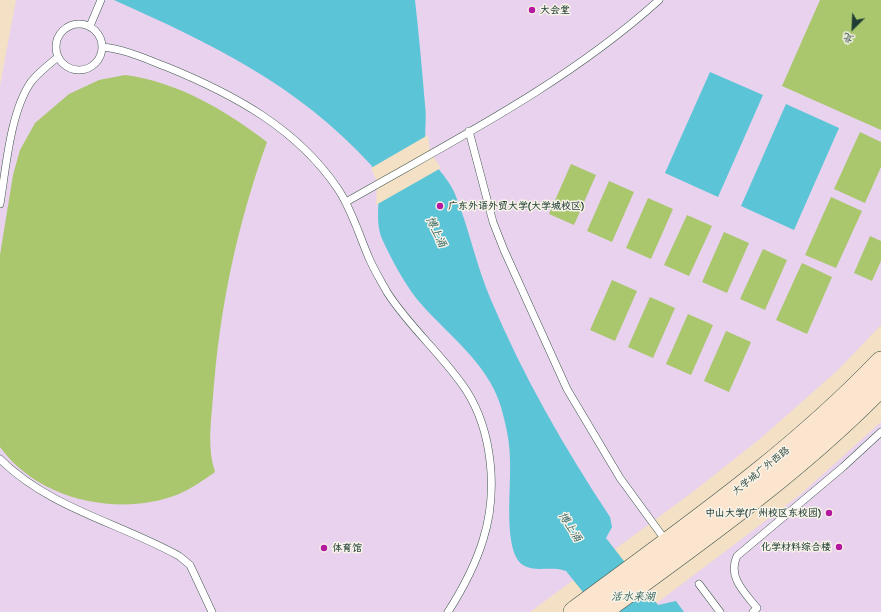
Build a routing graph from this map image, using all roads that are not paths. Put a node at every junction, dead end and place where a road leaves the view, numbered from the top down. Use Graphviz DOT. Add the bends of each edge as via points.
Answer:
graph roads {
  1 [pos="659,0"];
  2 [pos="101,1"];
  3 [pos="90,26"];
  4 [pos="102,47"];
  5 [pos="58,57"];
  6 [pos="469,132"];
  7 [pos="346,202"];
  8 [pos="0,204"];
  9 [pos="881,362"];
  10 [pos="881,386"];
  11 [pos="881,432"];
  12 [pos="0,459"];
  13 [pos="672,550"];
  14 [pos="698,584"];
  15 [pos="212,612"];
  16 [pos="448,612"];
  17 [pos="574,612"];
  18 [pos="602,612"];
  19 [pos="720,612"];
  20 [pos="753,612"];
  1 -- 6 [label="lane" via="576,66"];
  2 -- 3 [label="lane"];
  3 -- 4 [label="lane" via="98,33"];
  3 -- 5 [label="lane" via="74,24 64,28 56,41"];
  4 -- 5 [label="lane" via="99,58 87,69 70,68"];
  4 -- 7 [label="lane" via="127,52 190,76 255,110 280,128 312,157"];
  5 -- 8 [label="lane" via="31,82 21,101 14,124"];
  6 -- 7 [label="lane"];
  6 -- 13 [label="lane" via="504,250 567,389 620,478"];
  7 -- 16 [label="lane" via="382,284 466,390 484,427 490,481 487,523 478,555"];
  9 -- 13 [label="main road, 大学城广外西路" via="820,422"];
  10 -- 13 [label="main road, 大学城广外西路" via="784,474"];
  11 -- 20 [label="lane" via="737,556 734,574 757,608"];
  12 -- 15 [label="lane" via="35,488 182,558 192,569"];
  13 -- 17 [label="main road, 大学城广外西路"];
  13 -- 18 [label="main road, 大学城广外西路"];
  14 -- 19 [label="lane"];
}
